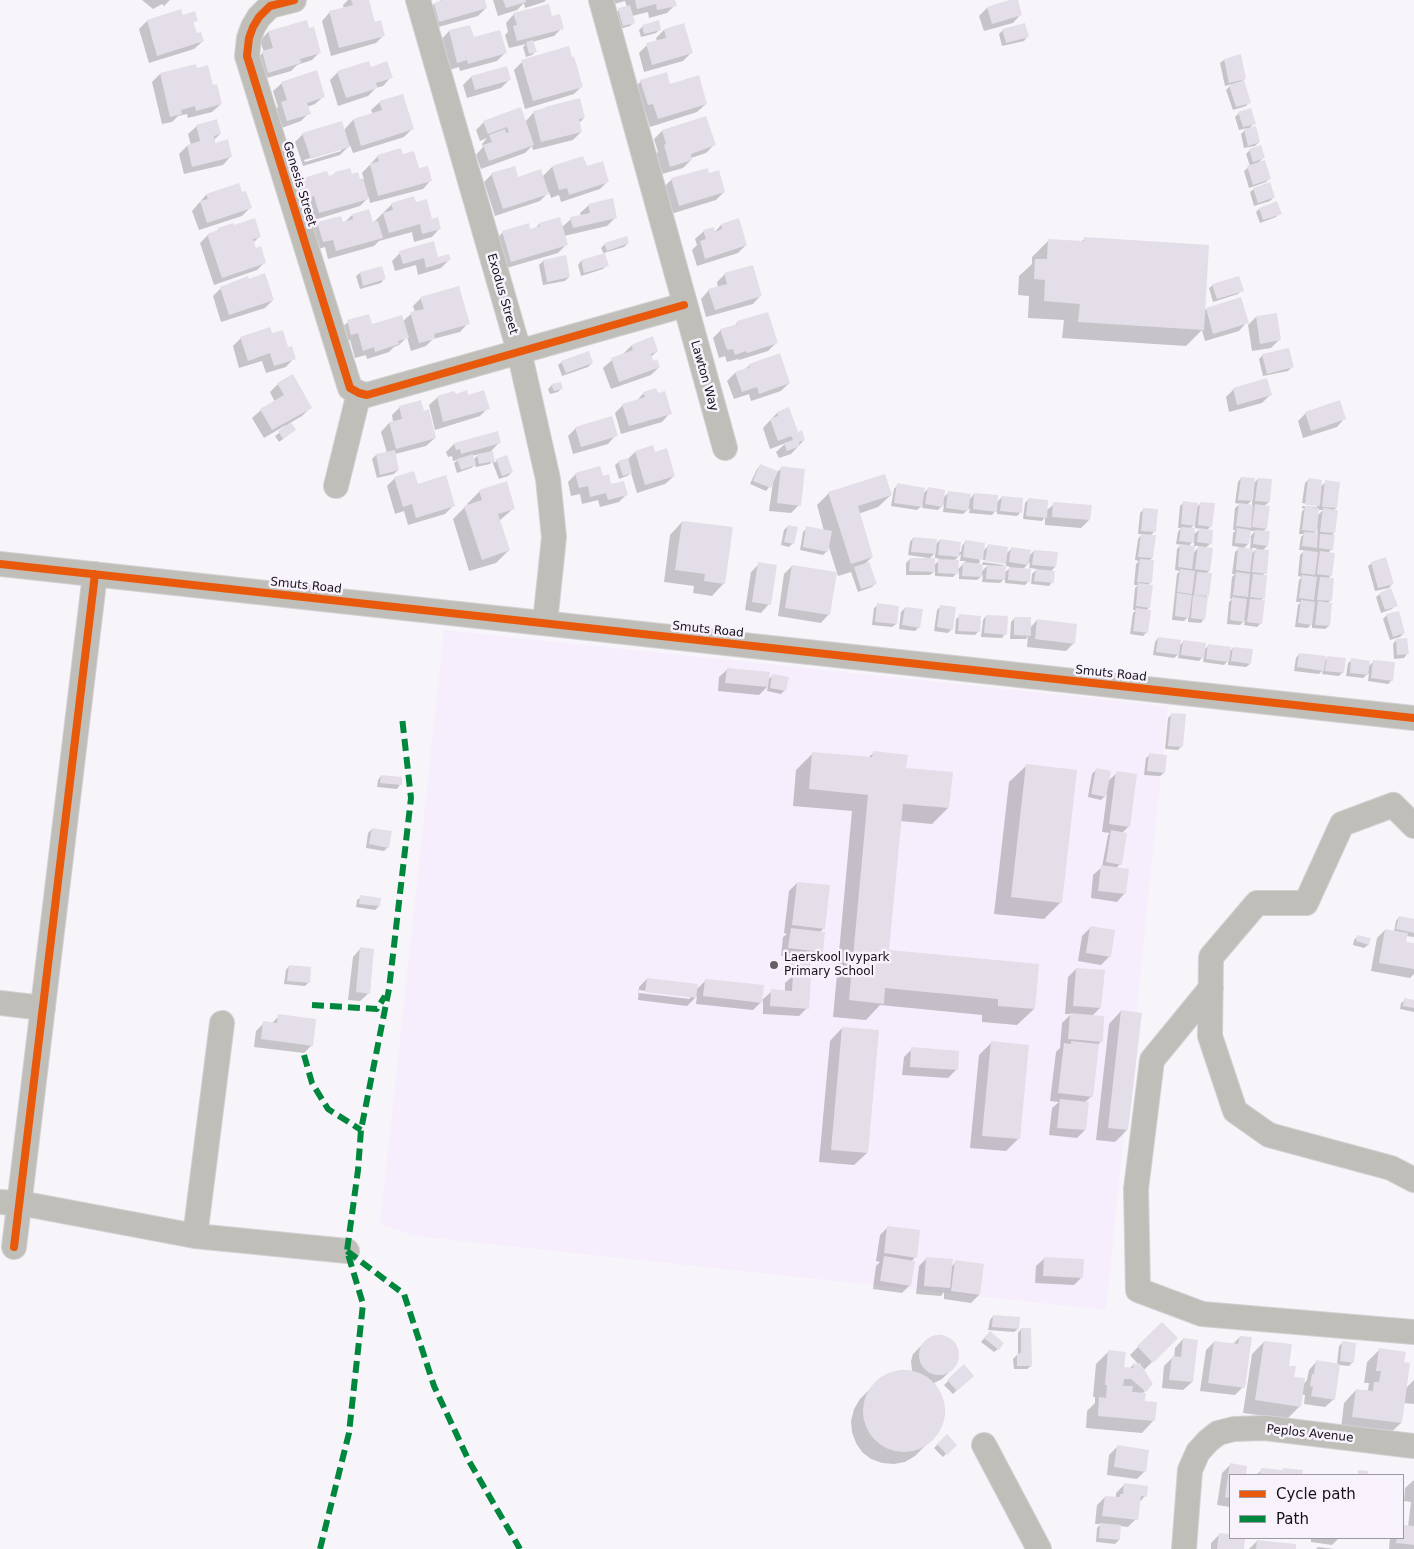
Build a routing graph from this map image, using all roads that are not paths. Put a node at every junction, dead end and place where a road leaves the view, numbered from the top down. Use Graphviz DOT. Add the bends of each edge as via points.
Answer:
graph roads {
  1 [pos="294,0"];
  2 [pos="418,0"];
  3 [pos="601,0"];
  4 [pos="684,305"];
  5 [pos="519,351"];
  6 [pos="359,393"];
  7 [pos="724,448"];
  8 [pos="336,486"];
  9 [pos="0,564"];
  10 [pos="95,574"];
  11 [pos="545,623"];
  12 [pos="1414,718"];
  13 [pos="1414,826"];
  14 [pos="1211,988"];
  15 [pos="0,1004"];
  16 [pos="43,1008"];
  17 [pos="222,1023"];
  18 [pos="1414,1180"];
  19 [pos="10,1203"];
  20 [pos="195,1236"];
  21 [pos="14,1247"];
  22 [pos="347,1251"];
  23 [pos="1414,1332"];
  24 [pos="984,1445"];
  25 [pos="1414,1446"];
  26 [pos="1039,1549"];
  27 [pos="1184,1549"];
  1 -- 6 [label="street, Genesis Street" via="270,6 259,17 249,38 247,56 350,388"];
  2 -- 5 [label="street, Exodus Street"];
  3 -- 4 [label="street"];
  4 -- 5 [label="street"];
  4 -- 7 [label="street, Lawton Way"];
  5 -- 6 [label="street" via="366,395"];
  5 -- 11 [label="street, Exodus Street" via="548,479 554,537"];
  6 -- 8 [label="street"];
  9 -- 10 [label="street, Smuts Road"];
  10 -- 11 [label="street, Smuts Road"];
  10 -- 16 [label="street"];
  11 -- 12 [label="street, Smuts Road"];
  13 -- 14 [label="street" via="1393,805 1342,824 1306,903 1257,903 1211,957"];
  14 -- 18 [label="street" via="1210,1036 1235,1111 1269,1134 1391,1168"];
  14 -- 23 [label="street" via="1152,1060 1136,1189 1138,1290 1202,1314"];
  15 -- 16 [label="street"];
  16 -- 19 [label="street"];
  17 -- 20 [label="street"];
  19 -- 20 [label="street"];
  19 -- 21 [label="street"];
  20 -- 22 [label="street"];
  24 -- 26 [label="street"];
  25 -- 27 [label="street, Peplos Avenue" via="1266,1428 1218,1433 1198,1452 1190,1470"];
}
